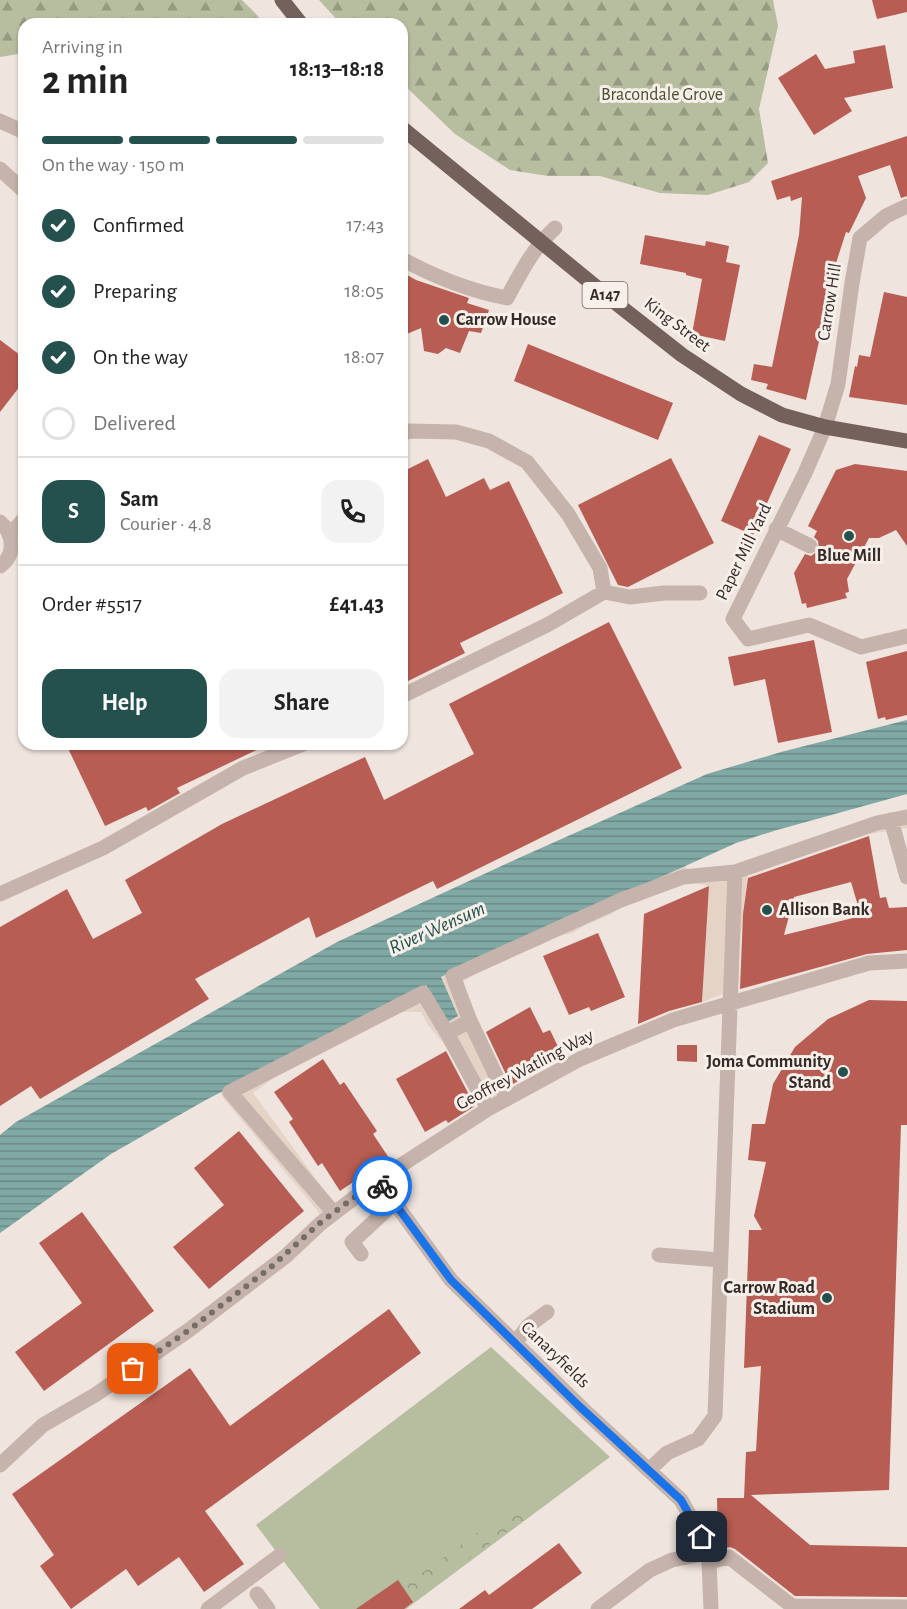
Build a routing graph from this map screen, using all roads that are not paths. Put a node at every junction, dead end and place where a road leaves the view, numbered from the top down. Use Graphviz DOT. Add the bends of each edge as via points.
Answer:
graph roads {
  1 [pos="282,0"];
  2 [pos="296,18"];
  3 [pos="0,121"];
  4 [pos="18,129"];
  5 [pos="408,133"];
  6 [pos="0,169"];
  7 [pos="18,186"];
  8 [pos="907,206"];
  9 [pos="555,228"];
  10 [pos="540,241"];
  11 [pos="408,262"];
  12 [pos="825,427"];
  13 [pos="408,431"];
  14 [pos="907,441"];
  15 [pos="5,528"];
  16 [pos="776,529"];
  17 [pos="810,546"];
  18 [pos="0,566"];
  19 [pos="604,592"];
  20 [pos="700,593"];
  21 [pos="907,636"];
  22 [pos="408,693"];
  23 [pos="288,750"];
  24 [pos="907,817"];
  25 [pos="891,820"];
  26 [pos="735,872"];
  27 [pos="907,877"];
  28 [pos="0,894"];
  29 [pos="907,961"];
  30 [pos="729,1005"];
  31 [pos="470,1021"];
  32 [pos="447,1033"];
  33 [pos="507,1099"];
  34 [pos="489,1109"];
  35 [pos="378,1180"];
  36 [pos="394,1203"];
  37 [pos="334,1213"];
  38 [pos="361,1254"];
  39 [pos="659,1256"];
  40 [pos="720,1260"];
  41 [pos="547,1312"];
  42 [pos="515,1342"];
  43 [pos="0,1465"];
  44 [pos="649,1470"];
  45 [pos="279,1556"];
  46 [pos="708,1558"];
  47 [pos="257,1594"];
  48 [pos="907,1607"];
  49 [pos="208,1609"];
  50 [pos="268,1609"];
  51 [pos="598,1609"];
  52 [pos="711,1609"];
  1 -- 2 [label="main road"];
  3 -- 4 [label="street"];
  5 -- 10 [label="main road, King Street / A147"];
  6 -- 7 [label="street"];
  8 -- 12 [label="street, Carrow Hill" via="886,216 860,238 838,384"];
  9 -- 10 [label="street"];
  10 -- 11 [label="street" via="507,298 480,293"];
  10 -- 12 [label="main road, King Street / A147" via="682,355 741,394 782,415"];
  12 -- 14 [label="main road, King Street / A147"];
  12 -- 16 [label="street, Paper Mill Yard"];
  13 -- 19 [label="street" via="456,432 489,441 528,462 600,568"];
  15 -- 18 [label="street" via="12,547"];
  16 -- 17 [label="street"];
  16 -- 21 [label="street, Paper Mill Yard" via="733,619 748,639 809,625 861,646"];
  19 -- 20 [label="street" via="630,597"];
  19 -- 22 [label="street" via="547,625"];
  23 -- 28 [label="street" via="243,768 103,848"];
  24 -- 25 [label="street"];
  25 -- 26 [label="street"];
  25 -- 27 [label="street"];
  26 -- 30 [label="street"];
  26 -- 31 [label="street" via="683,877 621,900 453,976"];
  29 -- 30 [label="street, Geoffrey Watling Way" via="869,963"];
  30 -- 33 [label="street, Geoffrey Watling Way" via="673,1020 580,1059"];
  30 -- 40 [label="street"];
  31 -- 32 [label="street"];
  31 -- 33 [label="street"];
  32 -- 34 [label="street"];
  32 -- 37 [label="street" via="423,993 230,1092"];
  33 -- 34 [label="street, Geoffrey Watling Way"];
  34 -- 35 [label="street, Geoffrey Watling Way"];
  35 -- 36 [label="street, Canaryfields"];
  35 -- 37 [label="street, Geoffrey Watling Way"];
  36 -- 38 [label="street" via="352,1242"];
  36 -- 42 [label="street, Canaryfields" via="451,1280"];
  37 -- 43 [label="street, Geoffrey Watling Way" via="286,1256 189,1330 95,1395 43,1425"];
  39 -- 40 [label="street"];
  40 -- 44 [label="street" via="715,1416 698,1439 666,1453"];
  41 -- 42 [label="street"];
  42 -- 44 [label="street, Canaryfields"];
  44 -- 46 [label="street, Canaryfields" via="681,1500 702,1537"];
  45 -- 49 [label="street"];
  46 -- 48 [label="street" via="729,1557 792,1606"];
  46 -- 51 [label="street" via="672,1560 650,1570"];
  46 -- 52 [label="street"];
  47 -- 50 [label="street"];
}
